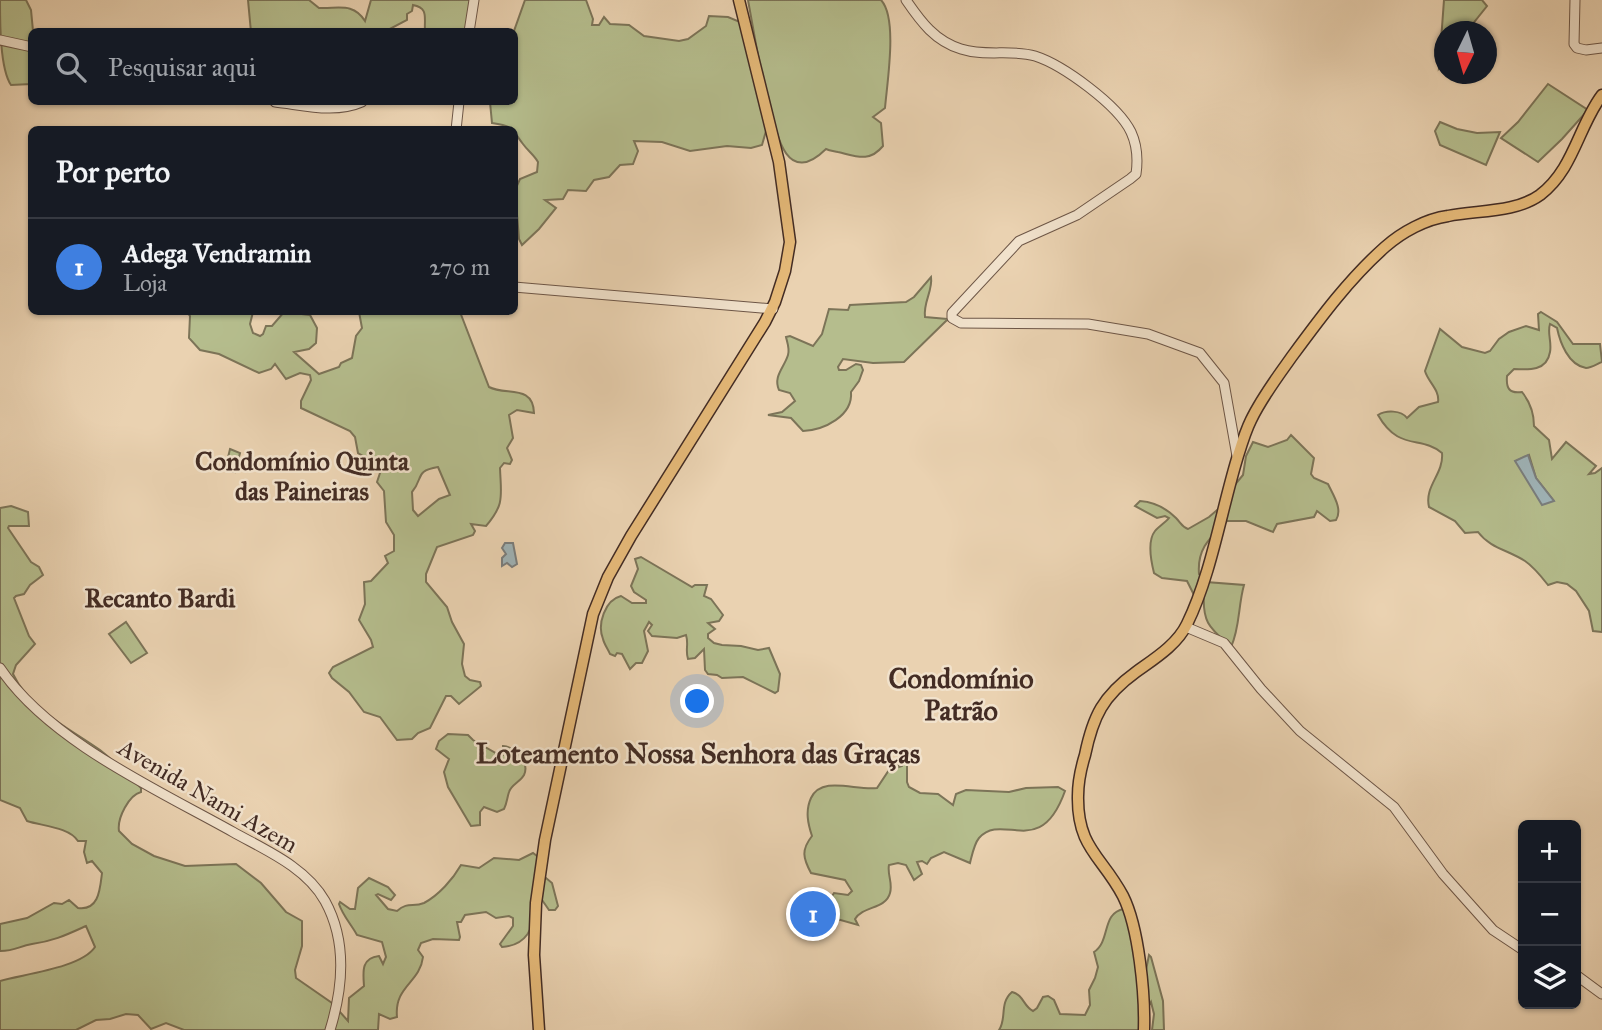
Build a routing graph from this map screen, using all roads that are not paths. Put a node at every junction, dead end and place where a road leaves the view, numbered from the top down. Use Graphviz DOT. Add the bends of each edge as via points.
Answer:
graph roads {
  1 [pos="474,0"];
  2 [pos="739,0"];
  3 [pos="906,0"];
  4 [pos="1575,0"];
  5 [pos="470,28"];
  6 [pos="0,40"];
  7 [pos="28,46"];
  8 [pos="1602,48"];
  9 [pos="1602,95"];
  10 [pos="310,105"];
  11 [pos="354,105"];
  12 [pos="458,105"];
  13 [pos="456,126"];
  14 [pos="518,287"];
  15 [pos="773,309"];
  16 [pos="1238,458"];
  17 [pos="1186,627"];
  18 [pos="0,668"];
  19 [pos="1518,947"];
  20 [pos="1581,979"];
  21 [pos="1602,994"];
  22 [pos="331,1030"];
  23 [pos="539,1030"];
  24 [pos="1144,1030"];
  1 -- 5 [label="street"];
  2 -- 15 [label="main road" via="788,215 790,242"];
  3 -- 16 [label="street" via="928,30 950,45 975,52 1033,55 1077,78 1122,119 1137,152 1136,174 1077,215 1018,241 952,318 961,323 1088,324 1148,334 1200,353 1224,383"];
  4 -- 8 [label="street" via="1574,44 1586,50"];
  6 -- 7 [label="street"];
  9 -- 16 [label="main road" via="1561,173 1538,196 1508,208 1445,216 1416,226 1387,245 1344,288 1271,385 1251,420"];
  10 -- 11 [label="street"];
  12 -- 13 [label="street"];
  14 -- 15 [label="street"];
  15 -- 23 [label="main road" via="631,536 593,614 536,903"];
  16 -- 17 [label="main road"];
  17 -- 19 [label="street" via="1224,643 1300,731 1394,807 1443,874 1493,930"];
  17 -- 24 [label="main road" via="1162,654 1102,704 1091,726 1080,773 1080,827 1087,845 1123,896 1134,930"];
  18 -- 22 [label="street, Avenida Nami Azem" via="12,686 75,741 306,877 324,899 341,946 339,1002"];
  20 -- 21 [label="street"];
}
